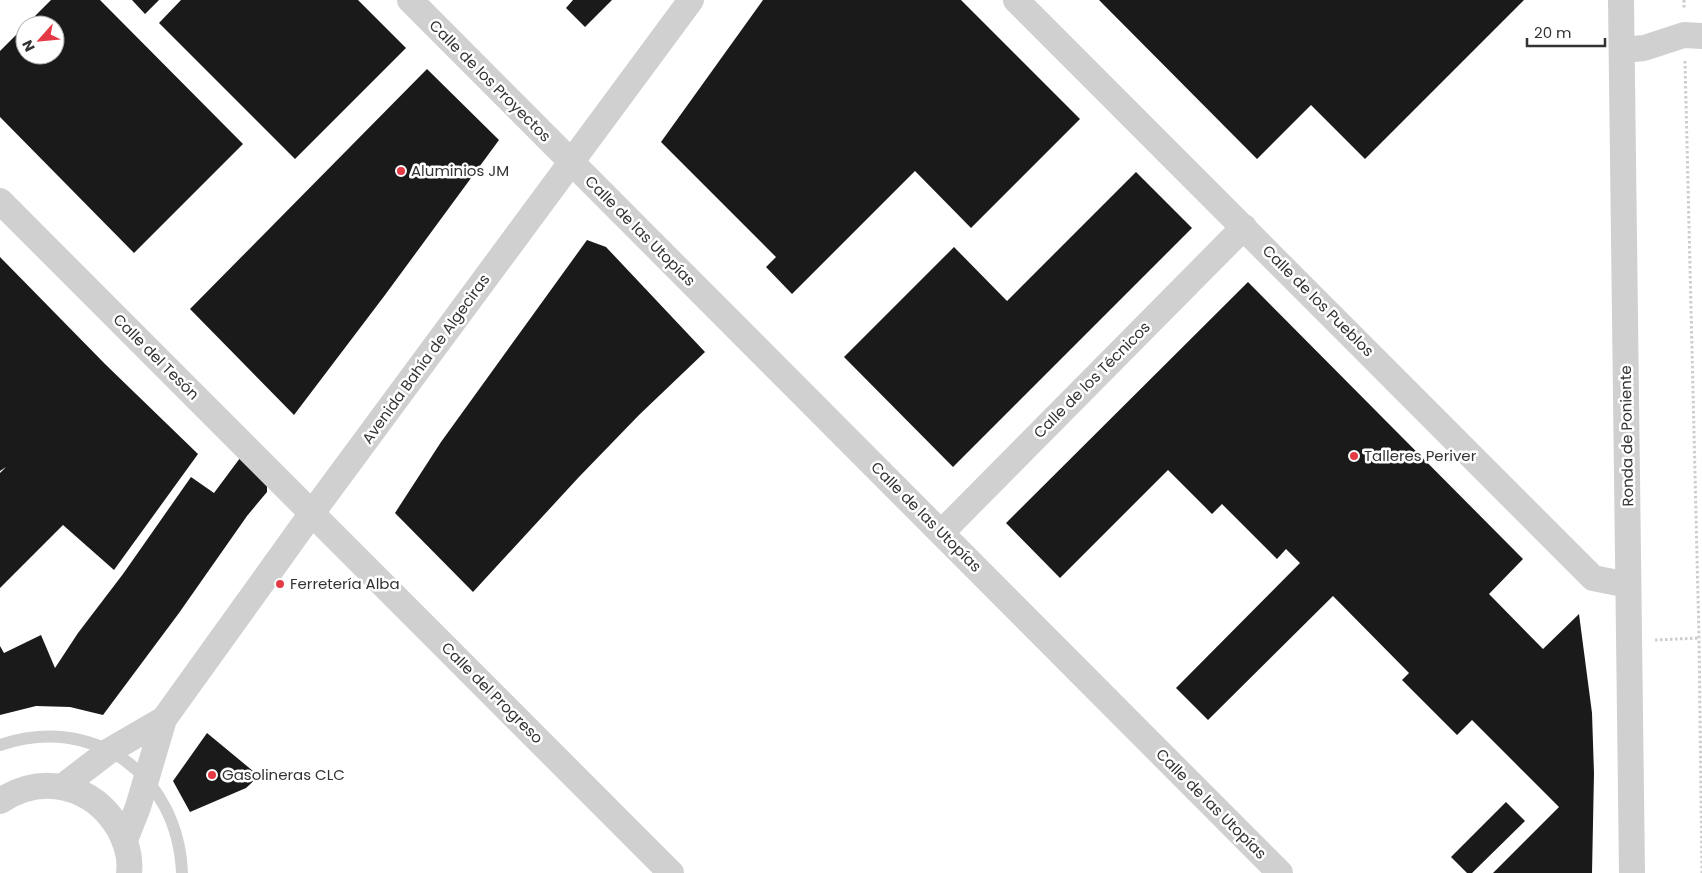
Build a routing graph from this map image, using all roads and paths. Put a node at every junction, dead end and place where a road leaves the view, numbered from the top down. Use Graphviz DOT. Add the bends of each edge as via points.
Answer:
graph roads {
  1 [pos="410,0"];
  2 [pos="690,0"];
  3 [pos="1016,0"];
  4 [pos="1621,0"];
  5 [pos="1693,35"];
  6 [pos="1622,50"];
  7 [pos="571,162"];
  8 [pos="0,202"];
  9 [pos="1244,227"];
  10 [pos="312,513"];
  11 [pos="941,533"];
  12 [pos="1628,585"];
  13 [pos="1699,638"];
  14 [pos="1629,642"];
  15 [pos="164,719"];
  16 [pos="0,745"];
  17 [pos="109,751"];
  18 [pos="146,780"];
  19 [pos="62,787"];
  20 [pos="3,795"];
  21 [pos="125,840"];
  22 [pos="129,873"];
  23 [pos="182,873"];
  24 [pos="671,873"];
  25 [pos="1280,873"];
  26 [pos="1632,873"];
  27 [pos="1702,873"];
  1 -- 7 [label="street, Calle de los Proyectos"];
  2 -- 7 [label="street, Avenida Bahía de Algeciras"];
  3 -- 9 [label="street, Calle de los Pueblos"];
  4 -- 6 [label="street, Ronda de Poniente"];
  5 -- 6 [label="street" via="1644,48"];
  5 -- 13 [label="path"];
  6 -- 12 [label="street, Ronda de Poniente"];
  7 -- 10 [label="street, Avenida Bahía de Algeciras"];
  7 -- 11 [label="street, Calle de las Utopías"];
  8 -- 10 [label="street, Calle del Tesón"];
  9 -- 11 [label="street, Calle de los Técnicos"];
  9 -- 12 [label="street, Calle de los Pueblos" via="1593,578"];
  10 -- 15 [label="street, Avenida Bahía de Algeciras"];
  10 -- 24 [label="street, Calle del Progreso"];
  11 -- 25 [label="street, Calle de las Utopías"];
  12 -- 14 [label="street, Ronda de Poniente"];
  13 -- 14 [label="path"];
  13 -- 27 [label="path"];
  14 -- 26 [label="street, Ronda de Poniente"];
  15 -- 17 [label="street, Avenida Bahía de Algeciras"];
  15 -- 18 [label="street, Avenida Bahía de Algeciras"];
  16 -- 17 [label="lane" via="14,740 53,736 91,743"];
  17 -- 18 [label="lane"];
  17 -- 19 [label="street, Avenida Bahía de Algeciras"];
  18 -- 21 [label="street, Avenida Bahía de Algeciras"];
  18 -- 23 [label="lane" via="159,796 177,834"];
  19 -- 20 [label="street" via="40,786"];
  19 -- 21 [label="street" via="91,798 111,816"];
  21 -- 22 [label="street"];
}
